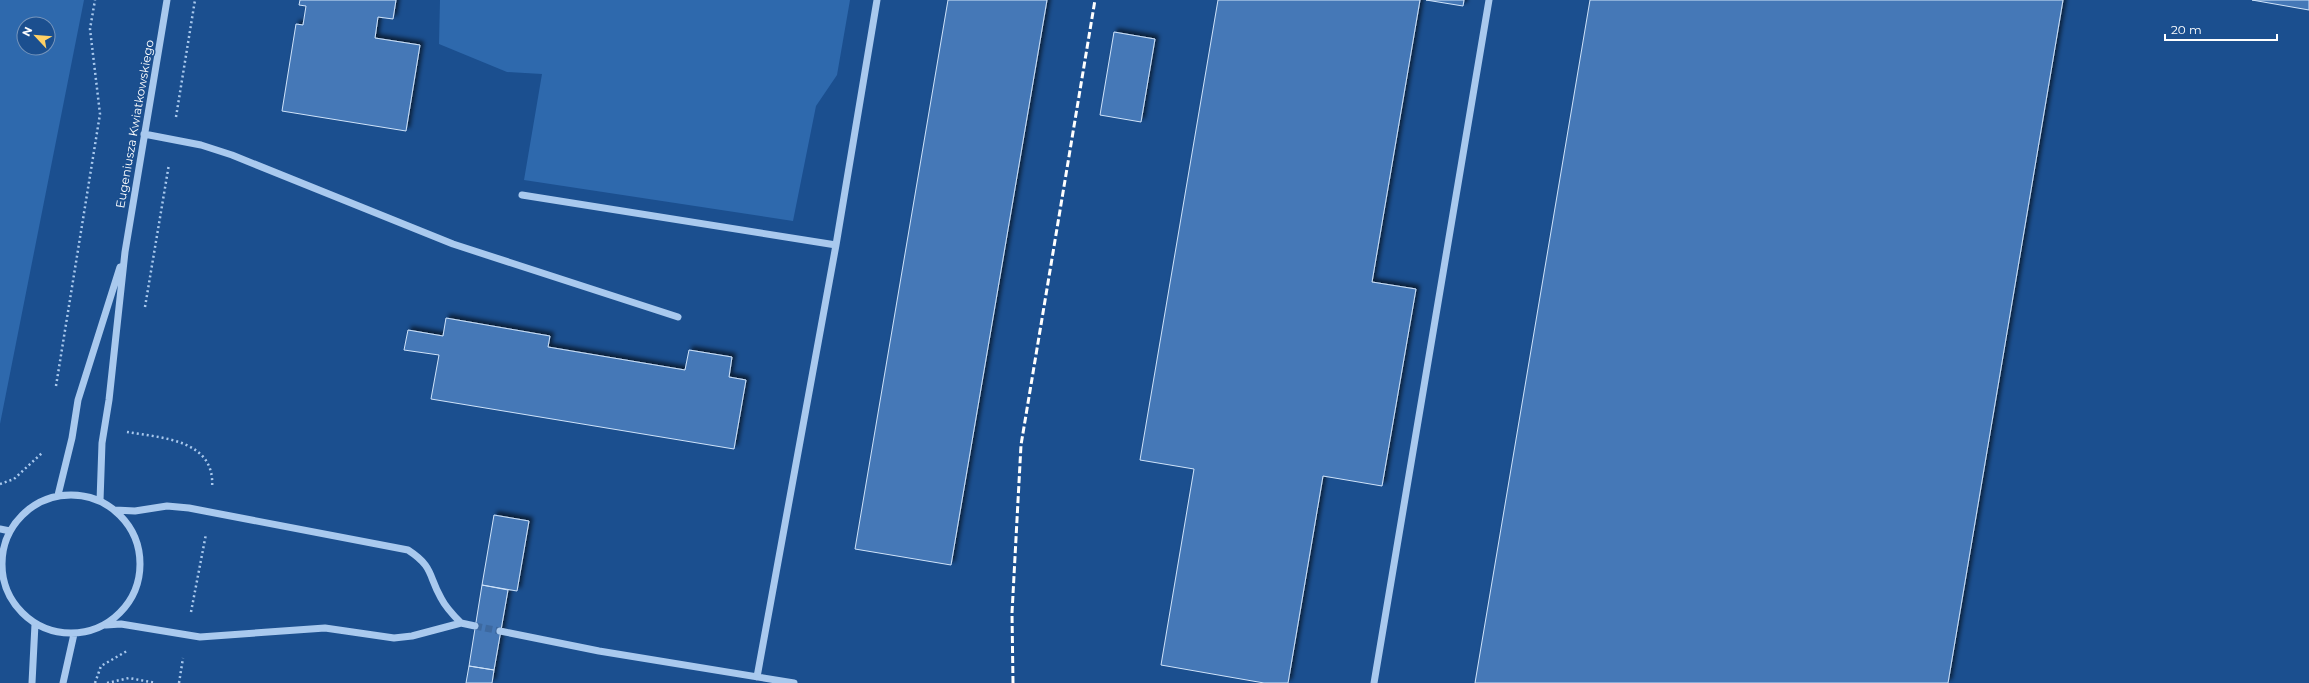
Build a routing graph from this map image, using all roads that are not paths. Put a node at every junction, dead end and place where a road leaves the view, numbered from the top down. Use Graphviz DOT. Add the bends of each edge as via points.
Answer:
graph roads {
  1 [pos="168,0"];
  2 [pos="877,0"];
  3 [pos="1488,0"];
  4 [pos="144,134"];
  5 [pos="522,195"];
  6 [pos="836,245"];
  7 [pos="125,252"];
  8 [pos="678,317"];
  9 [pos="58,495"];
  10 [pos="100,501"];
  11 [pos="113,509"];
  12 [pos="0,529"];
  13 [pos="10,531"];
  14 [pos="1,571"];
  15 [pos="460,623"];
  16 [pos="35,624"];
  17 [pos="102,626"];
  18 [pos="475,626"];
  19 [pos="500,631"];
  20 [pos="74,634"];
  21 [pos="757,677"];
  22 [pos="32,683"];
  23 [pos="63,683"];
  24 [pos="794,683"];
  25 [pos="1374,683"];
  1 -- 4 [label="street, Eugeniusza Kwiatkowskiego"];
  2 -- 6 [label="street"];
  3 -- 25 [label="street"];
  4 -- 7 [label="street, Eugeniusza Kwiatkowskiego"];
  4 -- 8 [label="street" via="232,155 453,244"];
  5 -- 6 [label="street"];
  6 -- 21 [label="street"];
  7 -- 9 [label="street, Eugeniusza Kwiatkowskiego" via="78,400"];
  7 -- 10 [label="street, Eugeniusza Kwiatkowskiego" via="102,443"];
  9 -- 10 [label="street" via="79,495"];
  9 -- 13 [label="street" via="38,502 22,514"];
  10 -- 11 [label="street"];
  11 -- 15 [label="street" via="135,511 167,506 189,508 408,550 422,559 430,570 440,597"];
  11 -- 17 [label="street" via="132,530 139,549 140,570 135,591 124,609"];
  12 -- 13 [label="street"];
  13 -- 14 [label="street" via="2,550"];
  14 -- 16 [label="street" via="7,592 18,611"];
  15 -- 17 [label="street" via="412,636 394,638 325,628 200,637 121,624"];
  15 -- 18 [label="street"];
  16 -- 20 [label="street" via="54,632"];
  16 -- 22 [label="street"];
  17 -- 20 [label="street" via="92,631"];
  19 -- 21 [label="street" via="599,651"];
  20 -- 23 [label="street"];
  21 -- 24 [label="street"];
}
